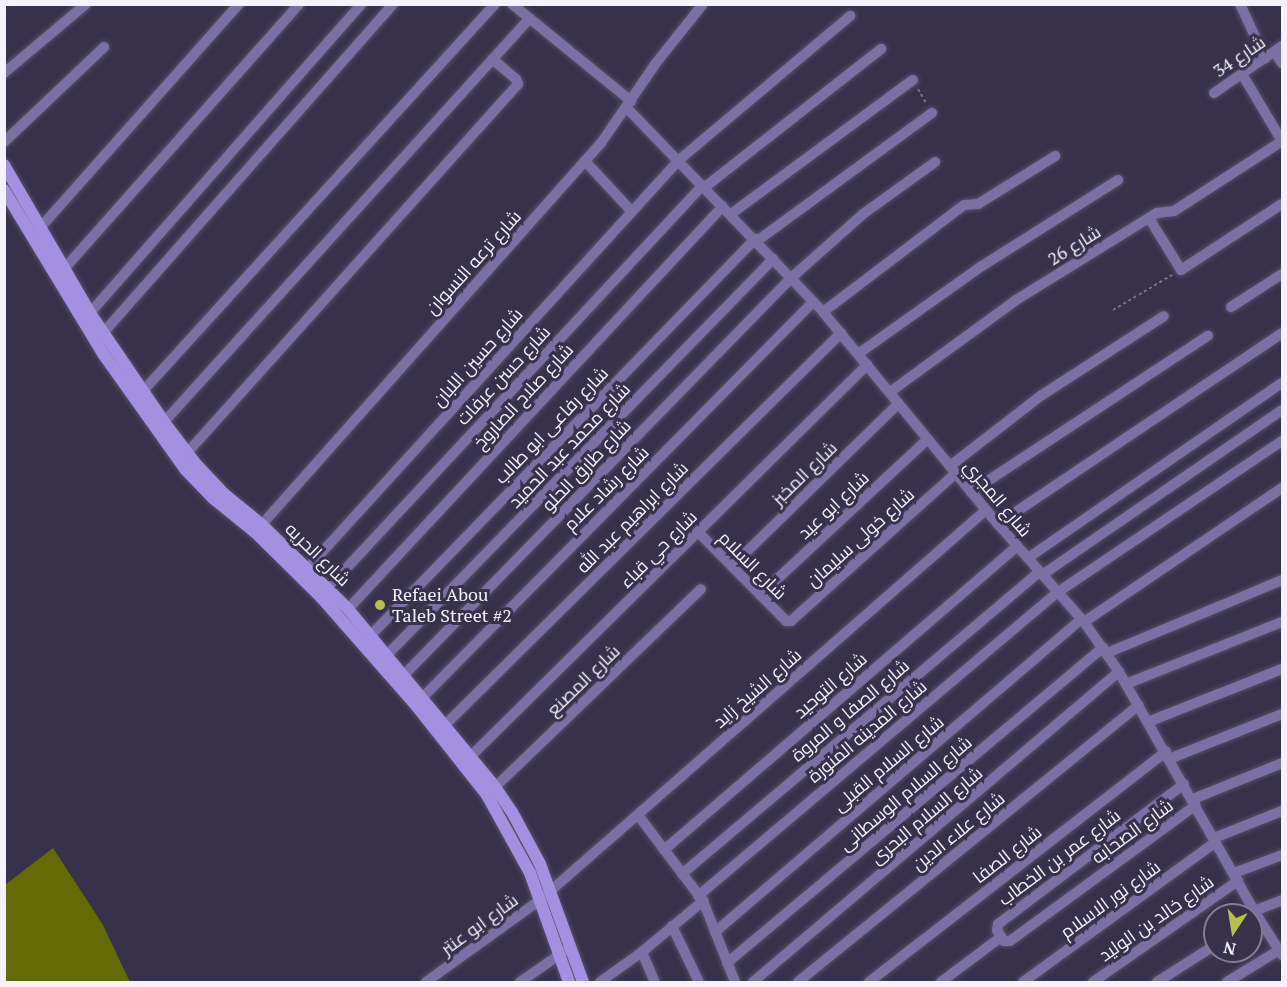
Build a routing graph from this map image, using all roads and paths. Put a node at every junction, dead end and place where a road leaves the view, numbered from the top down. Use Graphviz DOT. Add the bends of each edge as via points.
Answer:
graph roads {
  1 [pos="86,4"];
  2 [pos="239,4"];
  3 [pos="299,4"];
  4 [pos="361,4"];
  5 [pos="393,4"];
  6 [pos="495,4"];
  7 [pos="512,4"];
  8 [pos="703,4"];
  9 [pos="1240,4"];
  10 [pos="850,16"];
  11 [pos="529,19"];
  12 [pos="104,47"];
  13 [pos="881,49"];
  14 [pos="1274,52"];
  15 [pos="492,59"];
  16 [pos="1282,63"];
  17 [pos="4,73"];
  18 [pos="1242,74"];
  19 [pos="913,80"];
  20 [pos="1215,93"];
  21 [pos="629,104"];
  22 [pos="932,113"];
  23 [pos="1282,141"];
  24 [pos="4,142"];
  25 [pos="1055,156"];
  26 [pos="679,160"];
  27 [pos="585,161"];
  28 [pos="935,162"];
  29 [pos="5,167"];
  30 [pos="1118,180"];
  31 [pos="704,186"];
  32 [pos="4,190"];
  33 [pos="1282,204"];
  34 [pos="723,206"];
  35 [pos="632,212"];
  36 [pos="731,214"];
  37 [pos="1149,218"];
  38 [pos="40,228"];
  39 [pos="756,240"];
  40 [pos="773,259"];
  41 [pos="64,269"];
  42 [pos="1181,270"];
  43 [pos="1282,274"];
  44 [pos="791,278"];
  45 [pos="813,302"];
  46 [pos="1231,307"];
  47 [pos="1113,310"];
  48 [pos="823,312"];
  49 [pos="90,313"];
  50 [pos="1164,316"];
  51 [pos="104,332"];
  52 [pos="841,333"];
  53 [pos="1282,333"];
  54 [pos="1208,336"];
  55 [pos="858,354"];
  56 [pos="867,365"];
  57 [pos="1282,383"];
  58 [pos="143,391"];
  59 [pos="890,392"];
  60 [pos="899,403"];
  61 [pos="1282,410"];
  62 [pos="164,422"];
  63 [pos="928,439"];
  64 [pos="1282,441"];
  65 [pos="187,453"];
  66 [pos="953,470"];
  67 [pos="1282,488"];
  68 [pos="971,492"];
  69 [pos="986,510"];
  70 [pos="998,524"];
  71 [pos="258,528"];
  72 [pos="698,532"];
  73 [pos="1017,546"];
  74 [pos="1028,558"];
  75 [pos="732,566"];
  76 [pos="304,572"];
  77 [pos="1041,573"];
  78 [pos="1282,580"];
  79 [pos="328,588"];
  80 [pos="701,589"];
  81 [pos="1058,592"];
  82 [pos="760,595"];
  83 [pos="348,609"];
  84 [pos="1083,620"];
  85 [pos="786,621"];
  86 [pos="1282,622"];
  87 [pos="371,635"];
  88 [pos="1105,650"];
  89 [pos="388,654"];
  90 [pos="1282,669"];
  91 [pos="1119,672"];
  92 [pos="405,674"];
  93 [pos="1126,684"];
  94 [pos="423,697"];
  95 [pos="1138,705"];
  96 [pos="1282,714"];
  97 [pos="1148,722"];
  98 [pos="446,724"];
  99 [pos="471,756"];
  100 [pos="1168,756"];
  101 [pos="1282,763"];
  102 [pos="1184,784"];
  103 [pos="491,791"];
  104 [pos="1194,802"];
  105 [pos="1282,811"];
  106 [pos="638,815"];
  107 [pos="1215,840"];
  108 [pos="664,850"];
  109 [pos="1282,855"];
  110 [pos="682,874"];
  111 [pos="1236,878"];
  112 [pos="551,891"];
  113 [pos="700,898"];
  114 [pos="540,900"];
  115 [pos="1282,900"];
  116 [pos="1248,903"];
  117 [pos="1263,911"];
  118 [pos="672,926"];
  119 [pos="1263,927"];
  120 [pos="715,932"];
  121 [pos="1001,937"];
  122 [pos="570,947"];
  123 [pos="1281,950"];
  124 [pos="642,952"];
  125 [pos="1203,953"];
  126 [pos="559,955"];
  127 [pos="727,963"];
  128 [pos="616,977"];
  129 [pos="426,982"];
  130 [pos="520,982"];
  131 [pos="568,982"];
  132 [pos="583,982"];
  133 [pos="600,982"];
  134 [pos="656,982"];
  135 [pos="699,982"];
  136 [pos="735,982"];
  137 [pos="753,982"];
  138 [pos="798,982"];
  139 [pos="869,982"];
  140 [pos="941,982"];
  141 [pos="1023,982"];
  142 [pos="1093,982"];
  143 [pos="1157,982"];
  144 [pos="1227,982"];
  1 -- 17 [label="street"];
  2 -- 38 [label="street"];
  3 -- 41 [label="street"];
  4 -- 49 [label="street"];
  5 -- 51 [label="street"];
  6 -- 58 [label="street"];
  7 -- 11 [label="street, شارع المجري"];
  8 -- 21 [label="street, شارع ترعه النسوان"];
  9 -- 14 [label="street"];
  10 -- 26 [label="street, شارع حسين اللبان"];
  11 -- 15 [label="street"];
  11 -- 21 [label="street, شارع المجري"];
  12 -- 24 [label="street"];
  13 -- 31 [label="street, شارع حسن عرفات"];
  14 -- 16 [label="street"];
  14 -- 18 [label="street, شارع 34"];
  15 -- 62 [label="street"];
  15 -- 65 [label="street" via="518,84"];
  18 -- 20 [label="street, شارع 34"];
  18 -- 23 [label="street"];
  19 -- 22 [label="path"];
  19 -- 36 [label="street"];
  21 -- 26 [label="street, شارع المجري"];
  21 -- 27 [label="street, شارع ترعه النسوان"];
  22 -- 39 [label="street, شارع رفاعى ابو طالب"];
  23 -- 37 [label="street, شارع 26" via="1174,211"];
  25 -- 48 [label="street" via="978,204 964,205"];
  26 -- 31 [label="street, شارع المجري"];
  26 -- 35 [label="street, شارع حسين اللبان"];
  27 -- 35 [label="street"];
  27 -- 71 [label="street, شارع ترعه النسوان"];
  28 -- 44 [label="street, شارع طارق الحلو" via="870,209"];
  29 -- 38 [label="main road, شارع الحريه"];
  30 -- 55 [label="street" via="982,266"];
  31 -- 34 [label="street, شارع المجري"];
  31 -- 79 [label="street, شارع حسن عرفات"];
  32 -- 71 [label="main road, شارع الحريه" via="104,355 150,422 194,479"];
  33 -- 42 [label="street"];
  34 -- 36 [label="street, شارع المجري"];
  34 -- 83 [label="street, شارع صلاح الصاروخ"];
  35 -- 76 [label="street, شارع حسين اللبان"];
  36 -- 39 [label="street, شارع المجري"];
  37 -- 42 [label="street"];
  37 -- 59 [label="street, شارع 26" via="1016,300"];
  38 -- 41 [label="main road, شارع الحريه"];
  39 -- 40 [label="street, شارع المجري"];
  39 -- 87 [label="street, شارع رفاعى ابو طالب"];
  40 -- 44 [label="street, شارع المجري"];
  40 -- 89 [label="street, شارع محمد عبد الحميد"];
  41 -- 49 [label="main road, شارع الحريه"];
  42 -- 47 [label="path"];
  43 -- 46 [label="street"];
  44 -- 45 [label="street, شارع المجري"];
  44 -- 92 [label="street, شارع طارق الحلو"];
  45 -- 48 [label="street, شارع المجري"];
  45 -- 94 [label="street, شارع رشاد علام"];
  48 -- 52 [label="street, شارع المجري"];
  49 -- 51 [label="main road, شارع الحريه"];
  50 -- 66 [label="street, شارع خولى سليمان" via="1050,389"];
  51 -- 58 [label="main road, شارع الحريه"];
  52 -- 55 [label="street, شارع المجري"];
  52 -- 98 [label="street, شارع ابراهيم عبد الله"];
  53 -- 70 [label="street"];
  54 -- 68 [label="street"];
  55 -- 56 [label="street, شارع المجري"];
  56 -- 59 [label="street, شارع المجري"];
  56 -- 72 [label="street, شارع حي قباء"];
  57 -- 74 [label="street"];
  58 -- 62 [label="main road, شارع الحريه"];
  59 -- 60 [label="street, شارع المجري"];
  60 -- 63 [label="street, شارع المجري"];
  60 -- 75 [label="street, شارع المخبز"];
  61 -- 77 [label="street, شارع الصفا و المروة"];
  62 -- 65 [label="main road, شارع الحريه"];
  63 -- 66 [label="street, شارع المجري"];
  63 -- 82 [label="street, شارع ابو عيد"];
  64 -- 81 [label="street, شارع المدينه المنورة"];
  65 -- 71 [label="main road, شارع الحريه"];
  66 -- 68 [label="street, شارع المجري"];
  66 -- 85 [label="street, شارع خولى سليمان" via="793,620"];
  67 -- 84 [label="street, شارع السلام القبلى"];
  68 -- 69 [label="street, شارع المجري"];
  69 -- 70 [label="street, شارع المجري"];
  69 -- 106 [label="street, شارع الشيخ زايد"];
  70 -- 73 [label="street, شارع المجري"];
  71 -- 76 [label="main road, شارع الحريه"];
  72 -- 75 [label="street, شارع السلام"];
  72 -- 99 [label="street, شارع حي قباء"];
  73 -- 74 [label="street, شارع المجري"];
  73 -- 108 [label="street, شارع التوحيد"];
  74 -- 77 [label="street, شارع المجري"];
  75 -- 82 [label="street, شارع السلام"];
  76 -- 79 [label="main road, شارع الحريه"];
  76 -- 103 [label="main road, شارع الحريه"];
  77 -- 81 [label="street, شارع المجري"];
  77 -- 110 [label="street, شارع الصفا و المروة"];
  78 -- 88 [label="street, شارع السلام الوسطانى"];
  79 -- 83 [label="main road, شارع الحريه"];
  80 -- 103 [label="street, شارع المصنع"];
  81 -- 84 [label="street, شارع المجري"];
  81 -- 113 [label="street, شارع المدينه المنورة"];
  82 -- 85 [label="street, شارع السلام"];
  83 -- 87 [label="main road, شارع الحريه"];
  84 -- 88 [label="street, شارع المجري"];
  84 -- 120 [label="street, شارع السلام القبلى"];
  86 -- 93 [label="street"];
  87 -- 89 [label="main road, شارع الحريه"];
  88 -- 91 [label="street, شارع المجري"];
  88 -- 127 [label="street, شارع السلام الوسطانى"];
  89 -- 92 [label="main road, شارع الحريه"];
  90 -- 97 [label="street"];
  91 -- 93 [label="street, شارع المجري"];
  91 -- 137 [label="street, شارع السلام البحرى"];
  92 -- 94 [label="main road, شارع الحريه"];
  93 -- 95 [label="street, شارع المجري"];
  94 -- 98 [label="main road, شارع الحريه"];
  95 -- 97 [label="street, شارع المجري"];
  95 -- 138 [label="street, شارع علاء الدين"];
  96 -- 100 [label="street, شارع الصفا"];
  97 -- 100 [label="street, شارع المجري"];
  98 -- 99 [label="main road, شارع الحريه"];
  99 -- 103 [label="main road, شارع الحريه"];
  100 -- 102 [label="street, شارع المجري"];
  100 -- 139 [label="street, شارع الصفا"];
  101 -- 104 [label="street"];
  102 -- 104 [label="street, شارع المجري"];
  102 -- 121 [label="street, شارع عمر بن الخطاب" via="998,924"];
  103 -- 112 [label="main road, شارع الحريه" via="527,838"];
  103 -- 114 [label="main road, شارع الحريه"];
  104 -- 107 [label="street, شارع المجري"];
  104 -- 121 [label="street, شارع الصحابه" via="1010,941"];
  105 -- 107 [label="street, شارع نور الاسلام"];
  106 -- 108 [label="street"];
  106 -- 112 [label="street, شارع الشيخ زايد"];
  107 -- 111 [label="street, شارع المجري"];
  107 -- 141 [label="street, شارع نور الاسلام"];
  108 -- 110 [label="street"];
  109 -- 111 [label="street, شارع خالد بن الوليد"];
  110 -- 113 [label="street"];
  111 -- 116 [label="street, شارع المجري"];
  111 -- 142 [label="street, شارع خالد بن الوليد"];
  112 -- 114 [label="street, شارع ابو عنتر"];
  112 -- 122 [label="main road, شارع الحريه"];
  113 -- 118 [label="street, شارع المدينه المنورة"];
  113 -- 120 [label="street"];
  114 -- 126 [label="main road, شارع الحريه"];
  114 -- 129 [label="street, شارع ابو عنتر"];
  115 -- 117 [label="street"];
  118 -- 124 [label="street, شارع المدينه المنورة"];
  118 -- 135 [label="street"];
  119 -- 123 [label="street, شارع المجري"];
  120 -- 127 [label="street"];
  121 -- 140 [label="street, شارع عمر بن الخطاب"];
  122 -- 126 [label="street"];
  122 -- 132 [label="main road, شارع الحريه"];
  123 -- 144 [label="street"];
  124 -- 128 [label="street, شارع المدينه المنورة"];
  124 -- 134 [label="street"];
  125 -- 143 [label="street"];
  126 -- 130 [label="street"];
  126 -- 131 [label="main road, شارع الحريه"];
  127 -- 136 [label="street"];
  128 -- 133 [label="street, شارع المدينه المنورة"];
}
